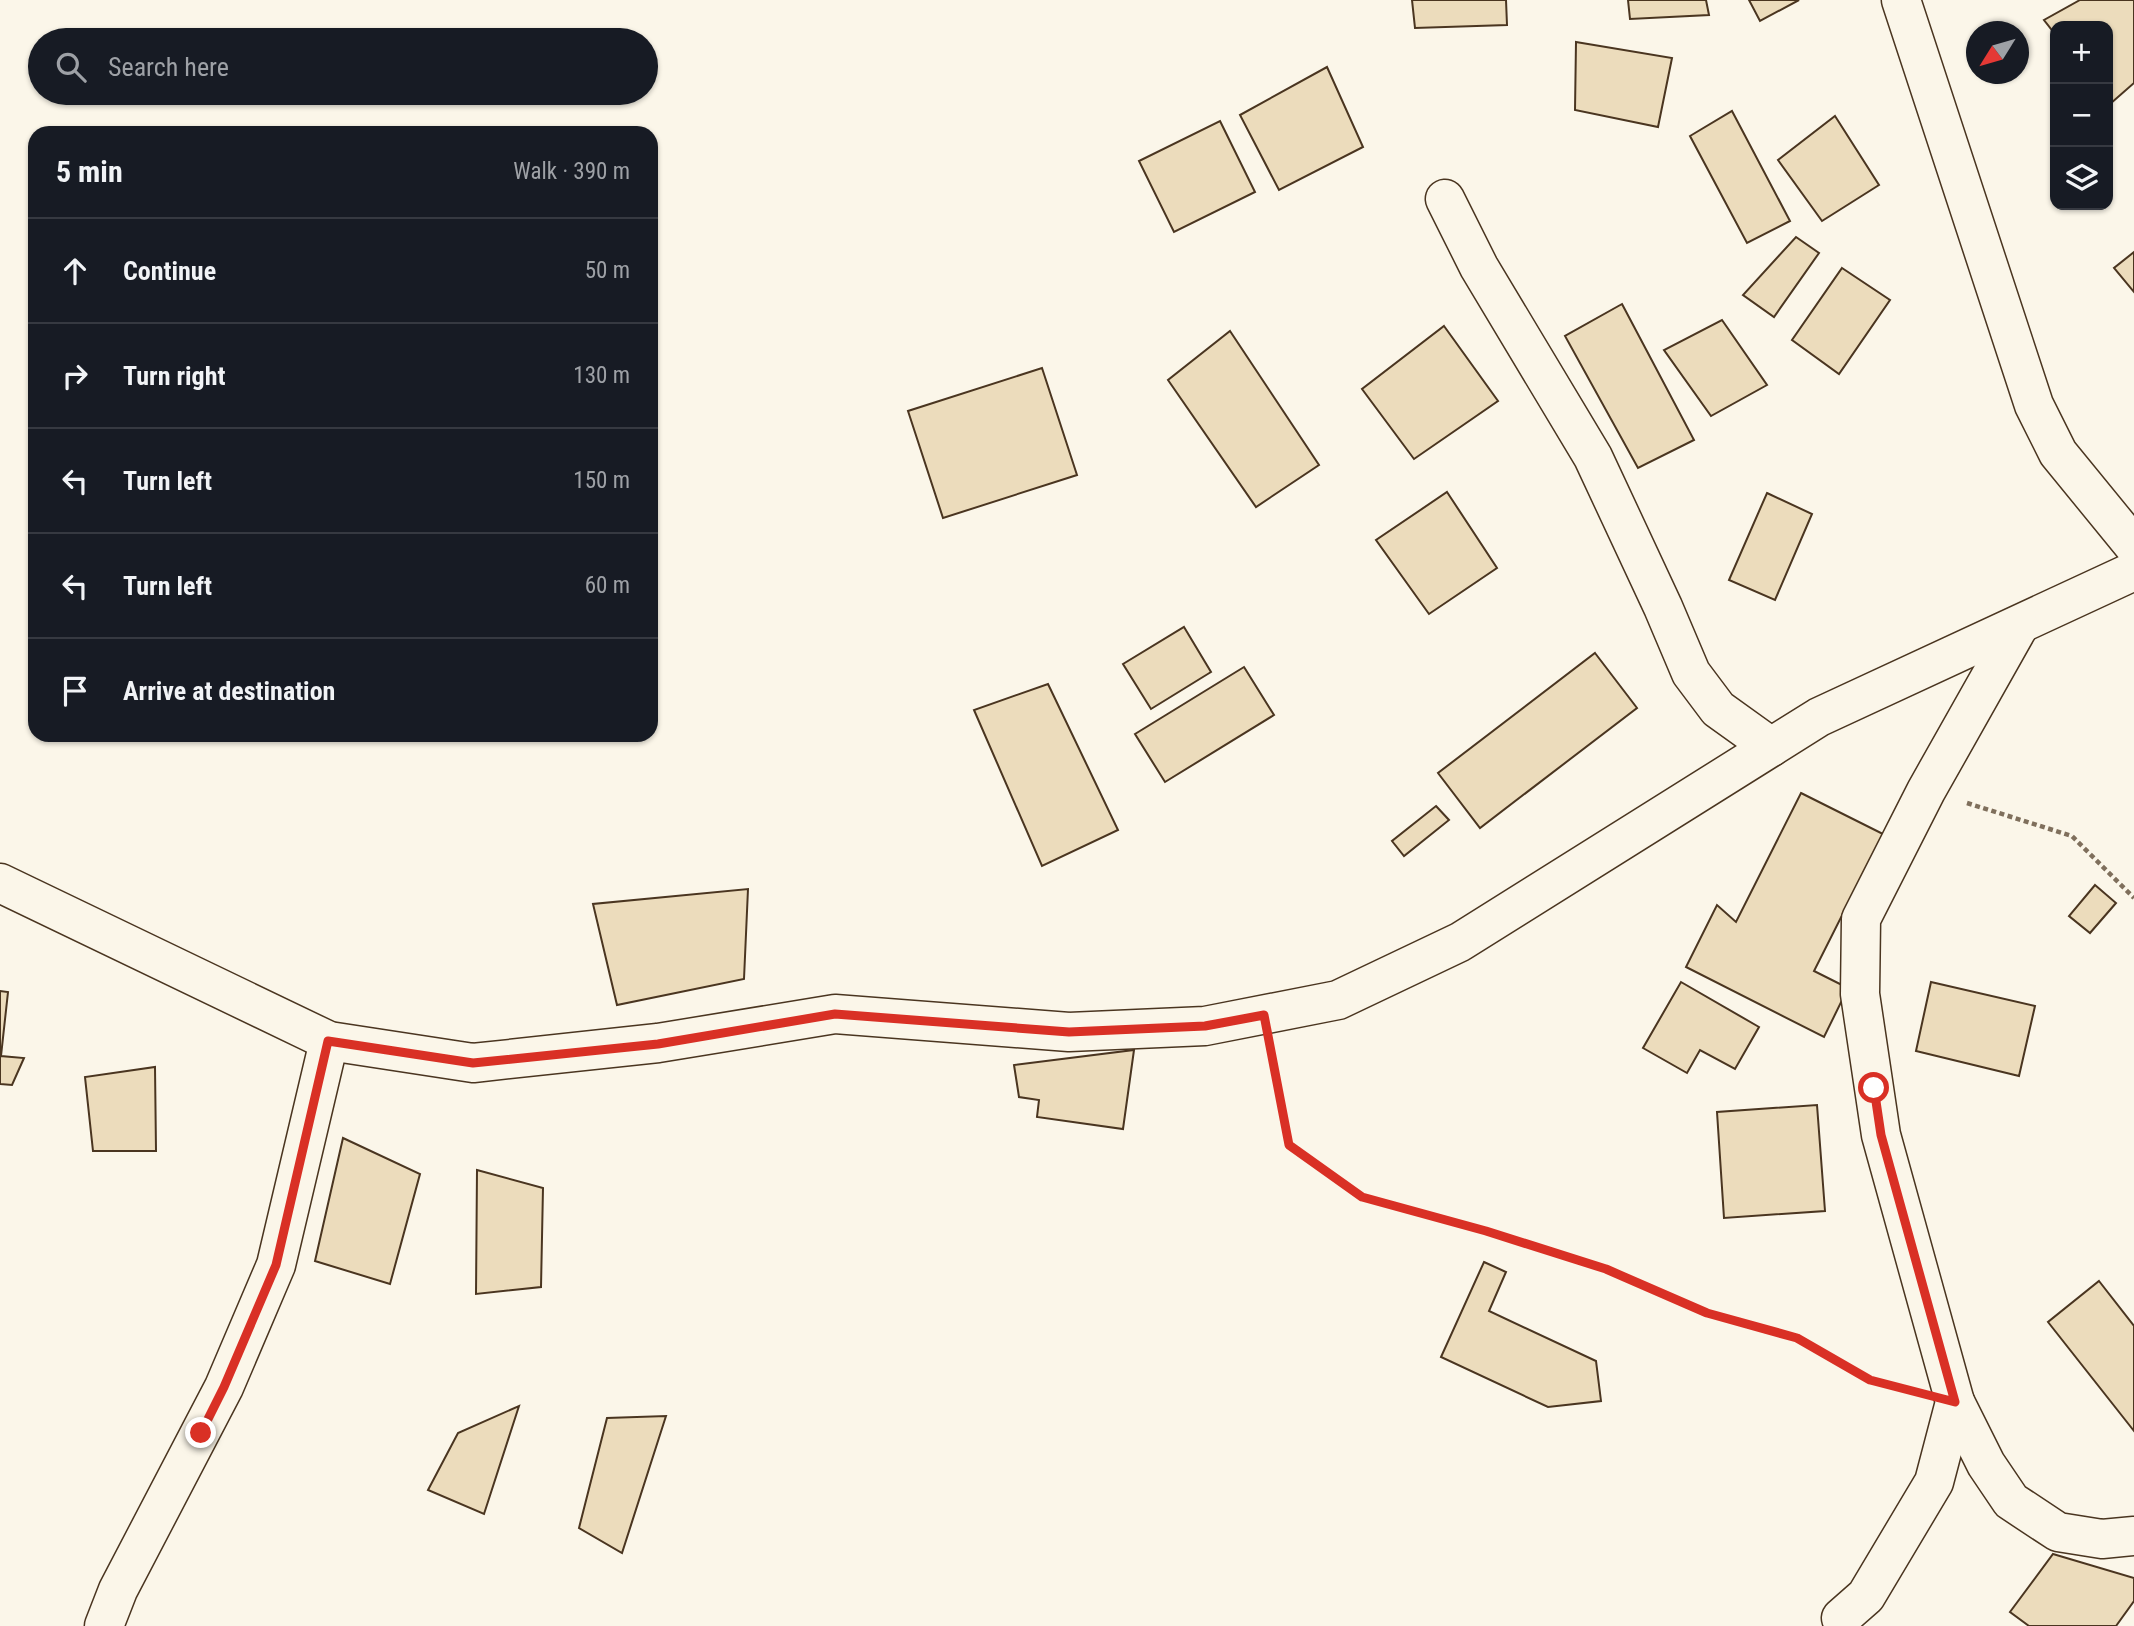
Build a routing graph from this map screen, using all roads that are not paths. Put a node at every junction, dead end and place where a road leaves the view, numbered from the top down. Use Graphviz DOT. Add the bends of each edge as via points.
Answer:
graph roads {
  1 [pos="1901,0"];
  2 [pos="1445,199"];
  3 [pos="2134,546"];
  4 [pos="2134,571"];
  5 [pos="2019,626"];
  6 [pos="1771,747"];
  7 [pos="0,883"];
  8 [pos="328,1041"];
  9 [pos="1955,1402"];
  10 [pos="2134,1536"];
  11 [pos="1841,1618"];
  12 [pos="104,1626"];
  1 -- 3 [label="street" via="2034,405 2058,453"];
  2 -- 6 [label="street" via="1479,267 1593,457 1691,673 1718,709"];
  4 -- 5 [label="street"];
  5 -- 6 [label="street" via="1819,717"];
  5 -- 9 [label="street" via="1926,791 1861,919 1860,994 1881,1135"];
  6 -- 8 [label="street" via="1460,942 1338,1000 1205,1026 1069,1032 835,1014 658,1044 473,1063"];
  7 -- 8 [label="street"];
  8 -- 12 [label="street" via="276,1265 224,1387 118,1590"];
  9 -- 10 [label="street" via="1986,1464 2011,1501 2058,1532 2102,1539"];
  9 -- 11 [label="street" via="1934,1482 1866,1595"];
}
